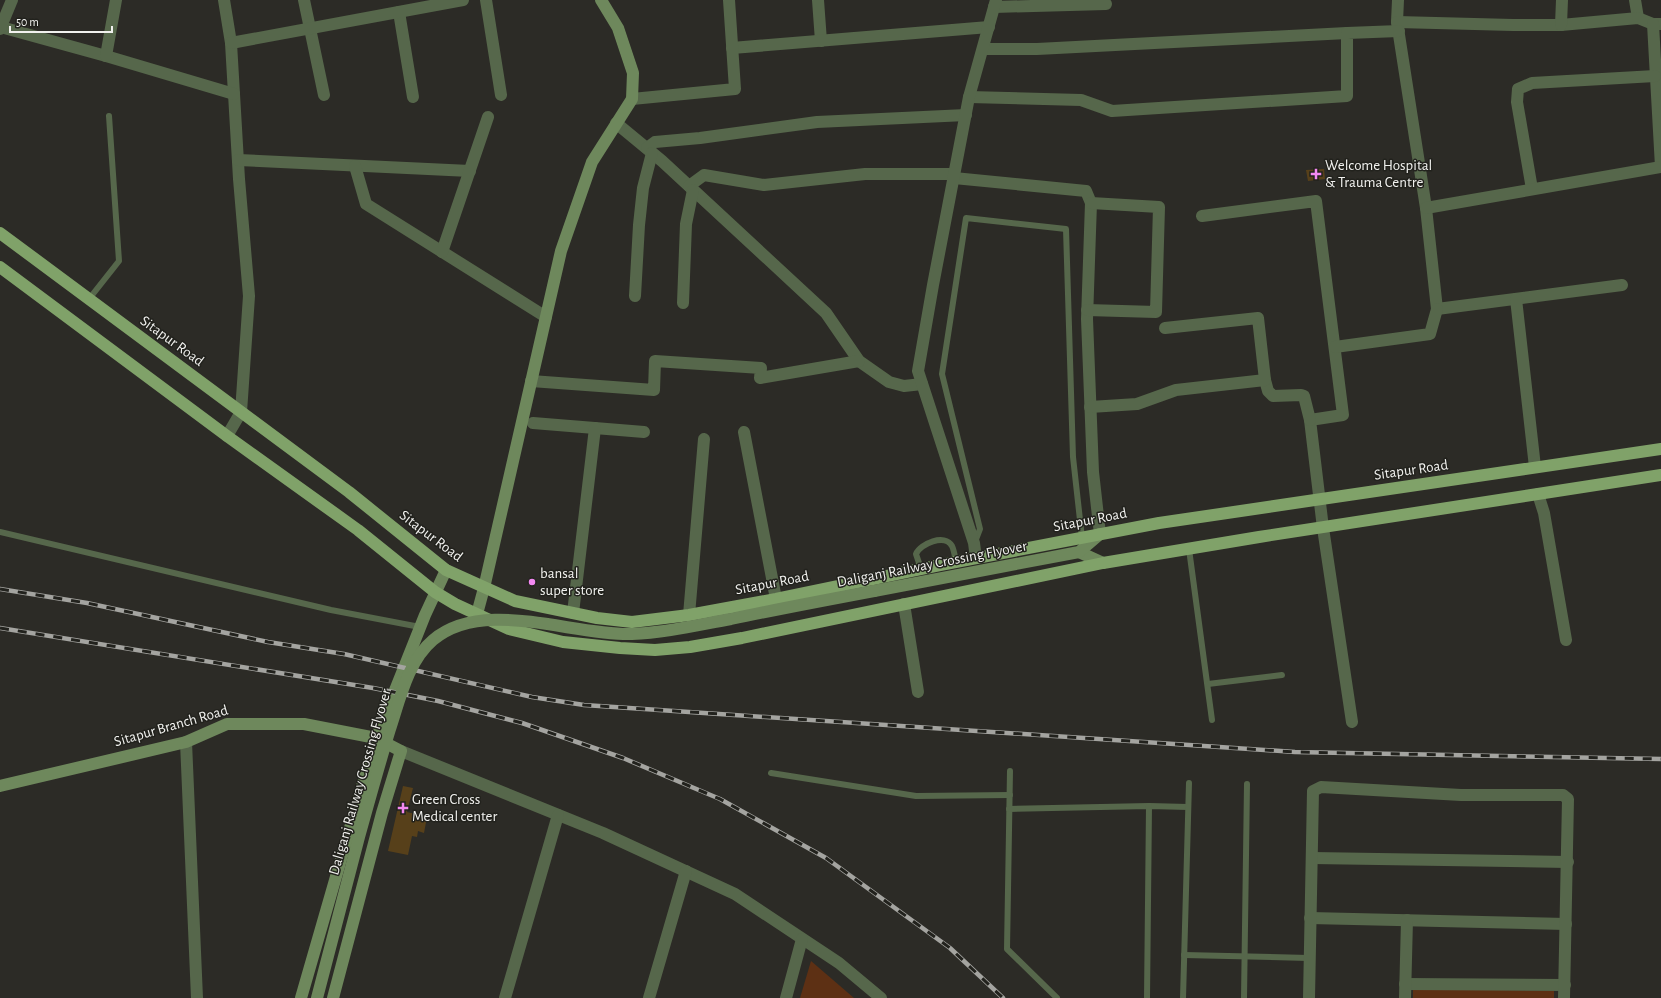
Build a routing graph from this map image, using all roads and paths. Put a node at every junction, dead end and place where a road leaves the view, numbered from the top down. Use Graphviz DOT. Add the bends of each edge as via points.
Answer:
graph roads {
  1 [pos="12,0"];
  2 [pos="116,0"];
  3 [pos="224,0"];
  4 [pos="304,0"];
  5 [pos="463,0"];
  6 [pos="486,0"];
  7 [pos="601,0"];
  8 [pos="729,0"];
  9 [pos="818,0"];
  10 [pos="1398,0"];
  11 [pos="1562,0"];
  12 [pos="1635,0"];
  13 [pos="995,3"];
  14 [pos="1106,4"];
  15 [pos="405,7"];
  16 [pos="1638,18"];
  17 [pos="1657,24"];
  18 [pos="1561,25"];
  19 [pos="1398,26"];
  20 [pos="989,27"];
  21 [pos="0,28"];
  22 [pos="310,28"];
  23 [pos="1347,33"];
  24 [pos="821,41"];
  25 [pos="232,43"];
  26 [pos="732,48"];
  27 [pos="983,49"];
  28 [pos="106,56"];
  29 [pos="1655,76"];
  30 [pos="234,94"];
  31 [pos="324,95"];
  32 [pos="501,95"];
  33 [pos="413,97"];
  34 [pos="969,97"];
  35 [pos="632,99"];
  36 [pos="966,114"];
  37 [pos="109,116"];
  38 [pos="488,117"];
  39 [pos="616,123"];
  40 [pos="650,151"];
  41 [pos="238,160"];
  42 [pos="355,166"];
  43 [pos="1661,167"];
  44 [pos="470,171"];
  45 [pos="954,176"];
  46 [pos="691,188"];
  47 [pos="1532,189"];
  48 [pos="1091,203"];
  49 [pos="1426,208"];
  50 [pos="1202,216"];
  51 [pos="0,233"];
  52 [pos="442,252"];
  53 [pos="0,267"];
  54 [pos="1622,285"];
  55 [pos="635,296"];
  56 [pos="1516,299"];
  57 [pos="88,300"];
  58 [pos="683,303"];
  59 [pos="1437,308"];
  60 [pos="1087,310"];
  61 [pos="546,317"];
  62 [pos="1165,328"];
  63 [pos="1335,347"];
  64 [pos="859,361"];
  65 [pos="1265,380"];
  66 [pos="531,381"];
  67 [pos="922,384"];
  68 [pos="1090,407"];
  69 [pos="241,412"];
  70 [pos="1310,420"];
  71 [pos="533,423"];
  72 [pos="595,428"];
  73 [pos="644,432"];
  74 [pos="744,432"];
  75 [pos="227,436"];
  76 [pos="704,440"];
  77 [pos="1661,449"];
  78 [pos="1536,468"];
  79 [pos="1661,475"];
  80 [pos="1538,494"];
  81 [pos="1320,499"];
  82 [pos="1323,528"];
  83 [pos="0,532"];
  84 [pos="1100,534"];
  85 [pos="1082,538"];
  86 [pos="974,543"];
  87 [pos="1189,549"];
  88 [pos="1079,552"];
  89 [pos="976,558"];
  90 [pos="956,562"];
  91 [pos="1103,563"];
  92 [pos="920,569"];
  93 [pos="446,570"];
  94 [pos="484,588"];
  95 [pos="435,592"];
  96 [pos="776,599"];
  97 [pos="904,604"];
  98 [pos="573,613"];
  99 [pos="477,614"];
  100 [pos="689,615"];
  101 [pos="420,627"];
  102 [pos="1566,640"];
  103 [pos="1282,675"];
  104 [pos="1208,684"];
  105 [pos="918,692"];
  106 [pos="1212,720"];
  107 [pos="1352,722"];
  108 [pos="376,738"];
  109 [pos="186,742"];
  110 [pos="401,751"];
  111 [pos="1010,771"];
  112 [pos="771,774"];
  113 [pos="1189,783"];
  114 [pos="1247,784"];
  115 [pos="0,786"];
  116 [pos="1010,795"];
  117 [pos="1149,806"];
  118 [pos="1188,807"];
  119 [pos="1009,809"];
  120 [pos="558,815"];
  121 [pos="1312,858"];
  122 [pos="1568,862"];
  123 [pos="686,871"];
  124 [pos="1310,918"];
  125 [pos="1406,920"];
  126 [pos="1566,924"];
  127 [pos="802,939"];
  128 [pos="1184,955"];
  129 [pos="1244,956"];
  130 [pos="1310,958"];
  131 [pos="1405,984"];
  132 [pos="1565,985"];
  133 [pos="197,998"];
  134 [pos="301,998"];
  135 [pos="317,998"];
  136 [pos="332,998"];
  137 [pos="505,998"];
  138 [pos="650,998"];
  139 [pos="786,998"];
  140 [pos="881,998"];
  141 [pos="1057,998"];
  142 [pos="1147,998"];
  143 [pos="1183,998"];
  144 [pos="1244,998"];
  145 [pos="1309,998"];
  146 [pos="1405,998"];
  147 [pos="1564,998"];
  1 -- 21 [label="street"];
  2 -- 28 [label="street"];
  3 -- 25 [label="street"];
  4 -- 22 [label="street"];
  5 -- 15 [label="street"];
  6 -- 32 [label="street"];
  7 -- 35 [label="street" via="618,28 633,73"];
  8 -- 26 [label="street"];
  9 -- 24 [label="street"];
  10 -- 19 [label="street"];
  11 -- 18 [label="street"];
  12 -- 16 [label="street"];
  13 -- 14 [label="street"];
  13 -- 20 [label="street"];
  15 -- 22 [label="street"];
  15 -- 33 [label="street"];
  16 -- 17 [label="street"];
  16 -- 18 [label="street"];
  17 -- 29 [label="street"];
  18 -- 19 [label="street"];
  19 -- 23 [label="street"];
  19 -- 49 [label="street"];
  20 -- 24 [label="street"];
  20 -- 27 [label="street"];
  21 -- 28 [label="street"];
  22 -- 25 [label="street"];
  22 -- 31 [label="street"];
  23 -- 27 [label="street" via="1037,49"];
  23 -- 34 [label="street" via="1347,96 1112,111 1081,100"];
  24 -- 26 [label="street"];
  25 -- 30 [label="street"];
  26 -- 35 [label="street" via="735,90"];
  27 -- 34 [label="street"];
  28 -- 30 [label="street"];
  29 -- 43 [label="street"];
  29 -- 47 [label="street" via="1532,82 1518,89 1517,102"];
  30 -- 41 [label="street"];
  34 -- 36 [label="street"];
  35 -- 39 [label="street"];
  36 -- 40 [label="street" via="817,122 655,142"];
  36 -- 45 [label="street"];
  37 -- 57 [label="lane" via="119,261"];
  38 -- 44 [label="street"];
  39 -- 40 [label="street"];
  39 -- 61 [label="street" via="592,162 561,251"];
  40 -- 46 [label="street"];
  40 -- 55 [label="street" via="638,225"];
  41 -- 42 [label="street"];
  41 -- 69 [label="street" via="249,296"];
  42 -- 44 [label="street"];
  42 -- 52 [label="street" via="366,204"];
  43 -- 47 [label="street"];
  44 -- 52 [label="street"];
  45 -- 46 [label="street" via="865,174 764,185 704,175"];
  45 -- 48 [label="street" via="1086,191"];
  45 -- 67 [label="street" via="918,371"];
  46 -- 58 [label="street" via="686,224"];
  46 -- 64 [label="street" via="826,313"];
  47 -- 49 [label="street"];
  48 -- 60 [label="street"];
  48 -- 60 [label="street" via="1159,207 1156,312"];
  49 -- 59 [label="street"];
  50 -- 63 [label="street" via="1316,201"];
  51 -- 57 [label="main road, Sitapur Road"];
  52 -- 61 [label="street"];
  53 -- 75 [label="main road"];
  54 -- 56 [label="street"];
  56 -- 59 [label="street"];
  56 -- 78 [label="street"];
  57 -- 69 [label="main road, Sitapur Road"];
  59 -- 63 [label="street" via="1430,334"];
  60 -- 68 [label="street"];
  61 -- 66 [label="street"];
  62 -- 65 [label="street" via="1258,318"];
  63 -- 70 [label="street" via="1343,415"];
  64 -- 66 [label="street" via="760,378 760,368 655,361 654,390"];
  64 -- 67 [label="street" via="889,382 904,386"];
  65 -- 68 [label="street" via="1176,390 1137,404"];
  65 -- 70 [label="street" via="1273,396 1304,396"];
  66 -- 94 [label="street"];
  67 -- 86 [label="street"];
  68 -- 84 [label="street" via="1093,472"];
  69 -- 75 [label="street"];
  69 -- 93 [label="main road, Sitapur Road" via="349,492"];
  70 -- 81 [label="street"];
  71 -- 72 [label="street"];
  72 -- 73 [label="street"];
  72 -- 98 [label="street"];
  74 -- 96 [label="street"];
  75 -- 95 [label="main road" via="364,534"];
  76 -- 100 [label="street"];
  77 -- 78 [label="main road, Sitapur Road"];
  78 -- 81 [label="main road, Sitapur Road"];
  79 -- 80 [label="main road"];
  80 -- 82 [label="main road"];
  80 -- 102 [label="street" via="1544,513"];
  81 -- 82 [label="street"];
  81 -- 84 [label="main road, Sitapur Road"];
  82 -- 87 [label="main road"];
  82 -- 107 [label="street"];
  83 -- 101 [label="lane" via="323,608"];
  84 -- 85 [label="main road, Sitapur Road"];
  84 -- 88 [label="street, Daliganj Railway Crossing Flyover"];
  85 -- 86 [label="lane" via="1073,457 1066,230 966,218 942,374 980,528"];
  85 -- 89 [label="main road, Sitapur Road"];
  86 -- 89 [label="street"];
  87 -- 91 [label="main road"];
  87 -- 104 [label="lane"];
  88 -- 91 [label="street"];
  88 -- 135 [label="street, Daliganj Railway Crossing Flyover, bridge" via="680,628 632,634 598,633 500,619 481,620 441,634 418,657 398,704 379,763"];
  89 -- 90 [label="main road, Sitapur Road"];
  90 -- 92 [label="main road, Sitapur Road"];
  90 -- 92 [label="lane" via="952,545 939,540 918,549 916,554"];
  91 -- 97 [label="main road"];
  92 -- 96 [label="main road, Sitapur Road"];
  93 -- 94 [label="main road, Sitapur Road"];
  93 -- 95 [label="street"];
  94 -- 98 [label="main road, Sitapur Road" via="515,601"];
  94 -- 99 [label="street"];
  95 -- 99 [label="main road"];
  95 -- 101 [label="street"];
  96 -- 100 [label="main road, Sitapur Road"];
  97 -- 99 [label="main road" via="742,638 654,650 563,642 509,629"];
  97 -- 105 [label="street"];
  98 -- 100 [label="main road, Sitapur Road" via="632,622"];
  101 -- 108 [label="street"];
  103 -- 104 [label="lane"];
  104 -- 106 [label="lane"];
  108 -- 109 [label="street, Sitapur Branch Road" via="304,724 228,724"];
  108 -- 110 [label="street, Sitapur Branch Road"];
  108 -- 134 [label="street"];
  109 -- 115 [label="street, Sitapur Branch Road"];
  109 -- 133 [label="street"];
  110 -- 120 [label="street"];
  110 -- 136 [label="street"];
  111 -- 116 [label="lane"];
  112 -- 116 [label="lane" via="916,796"];
  113 -- 118 [label="lane"];
  114 -- 129 [label="lane"];
  116 -- 119 [label="lane"];
  117 -- 118 [label="lane"];
  117 -- 119 [label="lane"];
  117 -- 142 [label="lane"];
  118 -- 128 [label="lane"];
  119 -- 141 [label="lane" via="1007,948"];
  120 -- 123 [label="street"];
  120 -- 137 [label="street"];
  121 -- 122 [label="street"];
  121 -- 122 [label="street" via="1313,791 1321,787 1461,795 1563,795 1568,799"];
  121 -- 124 [label="street"];
  122 -- 126 [label="street"];
  123 -- 127 [label="street" via="735,894"];
  123 -- 138 [label="street"];
  124 -- 125 [label="street"];
  124 -- 130 [label="street"];
  125 -- 126 [label="street"];
  125 -- 131 [label="street"];
  126 -- 132 [label="street"];
  127 -- 139 [label="street"];
  127 -- 140 [label="street" via="839,963"];
  128 -- 129 [label="lane"];
  128 -- 143 [label="lane"];
  129 -- 130 [label="lane"];
  129 -- 144 [label="lane"];
  130 -- 145 [label="street"];
  131 -- 132 [label="street"];
  131 -- 146 [label="street"];
  132 -- 147 [label="street"];
}
